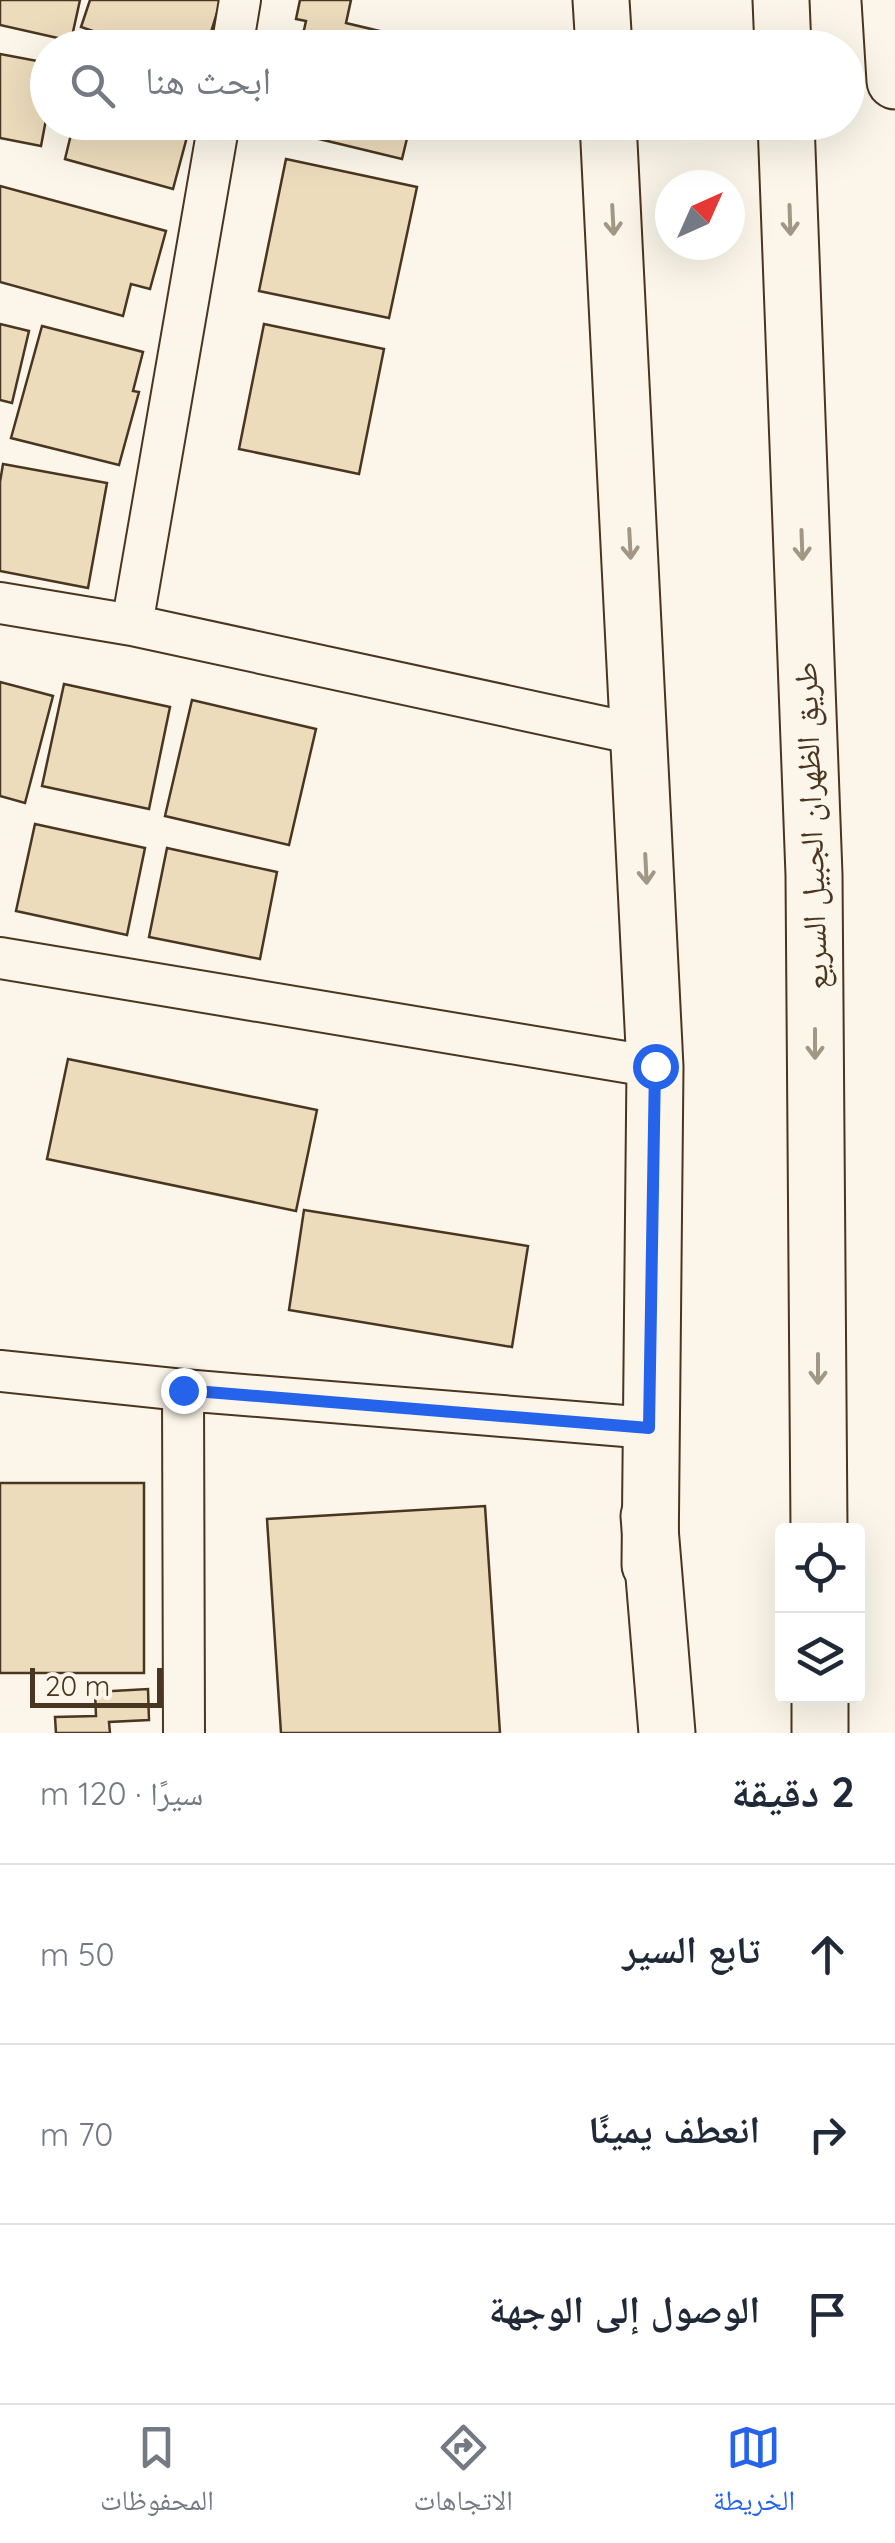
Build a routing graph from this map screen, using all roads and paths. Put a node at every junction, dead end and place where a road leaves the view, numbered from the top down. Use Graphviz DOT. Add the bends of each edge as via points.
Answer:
graph roads {
  1 [pos="240,0"];
  2 [pos="601,0"];
  3 [pos="781,0"];
  4 [pos="890,0"];
  5 [pos="235,30"];
  6 [pos="603,30"];
  7 [pos="782,30"];
  8 [pos="895,82"];
  9 [pos="216,140"];
  10 [pos="609,140"];
  11 [pos="787,140"];
  12 [pos="0,603"];
  13 [pos="132,625"];
  14 [pos="640,736"];
  15 [pos="0,958"];
  16 [pos="655,1066"];
  17 [pos="0,1371"];
  18 [pos="183,1390"];
  19 [pos="649,1428"];
  20 [pos="650,1516"];
  21 [pos="819,1523"];
  22 [pos="820,1703"];
  23 [pos="184,1733"];
  24 [pos="650,1733"];
  25 [pos="667,1733"];
  26 [pos="820,1733"];
  1 -- 5 [label="street"];
  2 -- 6 [label="main road"];
  3 -- 7 [label="main road"];
  4 -- 8 [label="main road"];
  9 -- 13 [label="street"];
  10 -- 14 [label="main road, one-way"];
  11 -- 21 [label="main road, طريق الظهران الجبيل السريع, one-way" via="814,876"];
  12 -- 13 [label="street"];
  13 -- 14 [label="street"];
  14 -- 16 [label="main road, one-way"];
  15 -- 16 [label="street"];
  16 -- 19 [label="main road"];
  17 -- 18 [label="street"];
  18 -- 19 [label="street"];
  18 -- 23 [label="street"];
  19 -- 20 [label="main road"];
  20 -- 24 [label="main road"];
  20 -- 25 [label="main road"];
  22 -- 26 [label="main road"];
}
